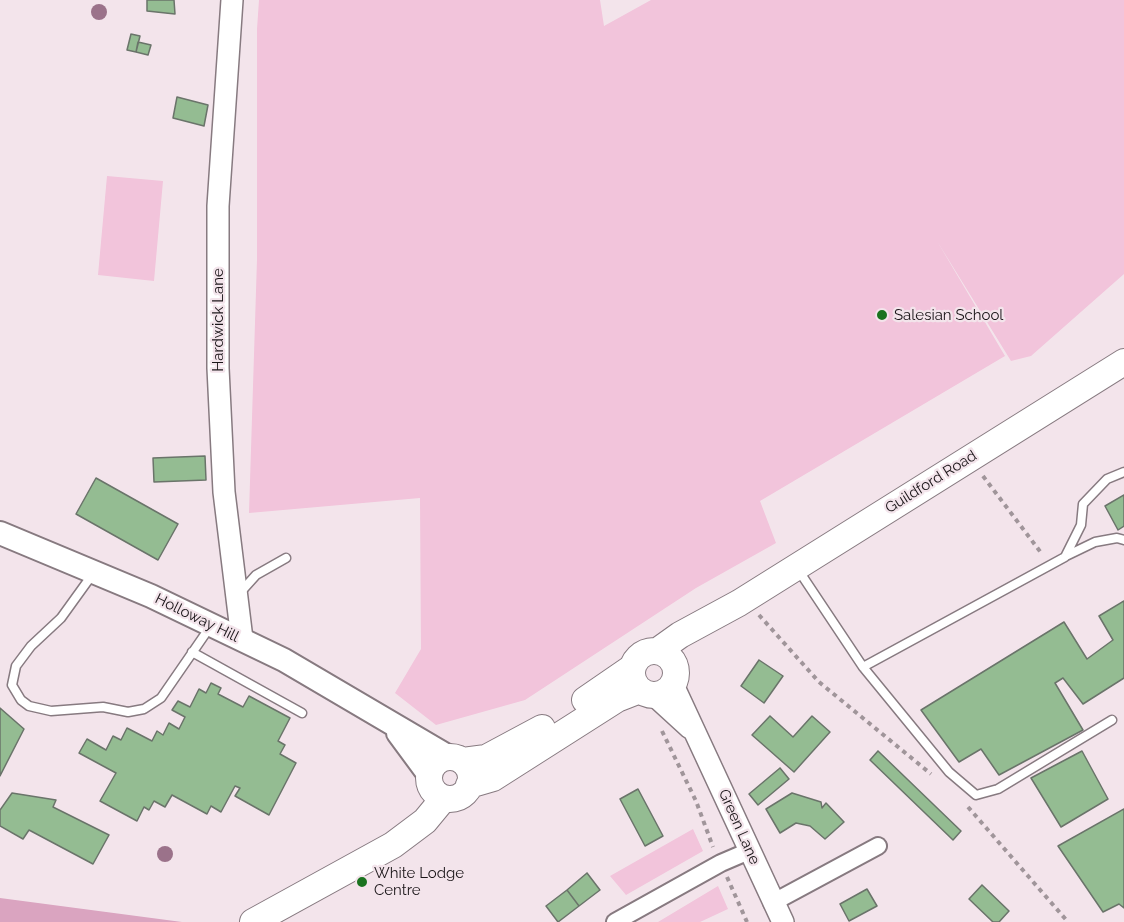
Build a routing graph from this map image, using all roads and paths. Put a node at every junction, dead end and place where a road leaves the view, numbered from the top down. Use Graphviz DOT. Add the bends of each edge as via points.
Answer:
graph roads {
  1 [pos="232,0"];
  2 [pos="1124,363"];
  3 [pos="980,471"];
  4 [pos="1124,472"];
  5 [pos="0,533"];
  6 [pos="1124,540"];
  7 [pos="1065,556"];
  8 [pos="286,558"];
  9 [pos="1051,565"];
  10 [pos="795,566"];
  11 [pos="94,572"];
  12 [pos="238,595"];
  13 [pos="748,608"];
  14 [pos="212,624"];
  15 [pos="242,639"];
  16 [pos="192,652"];
  17 [pos="863,667"];
  18 [pos="655,681"];
  19 [pos="302,713"];
  20 [pos="387,720"];
  21 [pos="1112,720"];
  22 [pos="657,722"];
  23 [pos="460,768"];
  24 [pos="933,776"];
  25 [pos="434,786"];
  26 [pos="960,798"];
  27 [pos="879,846"];
  28 [pos="715,850"];
  29 [pos="749,851"];
  30 [pos="725,874"];
  31 [pos="772,903"];
  32 [pos="265,919"];
  33 [pos="615,922"];
  34 [pos="747,922"];
  35 [pos="783,922"];
  36 [pos="1068,922"];
  1 -- 12 [label="street, Hardwick Lane" via="218,206 218,368 224,492"];
  2 -- 10 [label="main road, Guildford Road"];
  3 -- 9 [label="path"];
  4 -- 7 [label="lane" via="1107,479 1083,504 1082,525"];
  5 -- 11 [label="main road, Holloway Hill"];
  6 -- 7 [label="lane" via="1095,542"];
  7 -- 9 [label="lane"];
  8 -- 12 [label="lane" via="256,575"];
  9 -- 17 [label="lane"];
  10 -- 13 [label="main road, Guildford Road"];
  10 -- 17 [label="lane"];
  11 -- 14 [label="main road, Holloway Hill"];
  11 -- 16 [label="lane" via="61,618 16,666 12,685 21,700 51,711 103,706 128,712 144,710 161,698"];
  12 -- 15 [label="street, Hardwick Lane"];
  13 -- 18 [label="main road, Guildford Road" via="691,648"];
  13 -- 18 [label="main road, Guildford Road" via="680,635 659,650 669,655"];
  13 -- 24 [label="path" via="819,682"];
  14 -- 15 [label="main road, Holloway Hill"];
  14 -- 16 [label="lane"];
  15 -- 20 [label="main road, Holloway Hill"];
  16 -- 19 [label="lane"];
  17 -- 21 [label="lane" via="950,772 976,795 998,789"];
  18 -- 23 [label="main road" via="617,699 493,778"];
  18 -- 29 [label="street, Green Lane" via="695,732"];
  20 -- 23 [label="main road, Holloway Hill"];
  20 -- 25 [label="main road, Holloway Hill" via="415,753"];
  22 -- 28 [label="path, Green Lane"];
  23 -- 25 [label="main road" via="435,762"];
  23 -- 25 [label="main road" via="457,797"];
  25 -- 32 [label="main road" via="425,821 404,838"];
  26 -- 36 [label="path"];
  27 -- 31 [label="street"];
  29 -- 31 [label="street, Green Lane"];
  29 -- 33 [label="street"];
  30 -- 34 [label="path"];
  31 -- 35 [label="street, Green Lane"];
}
